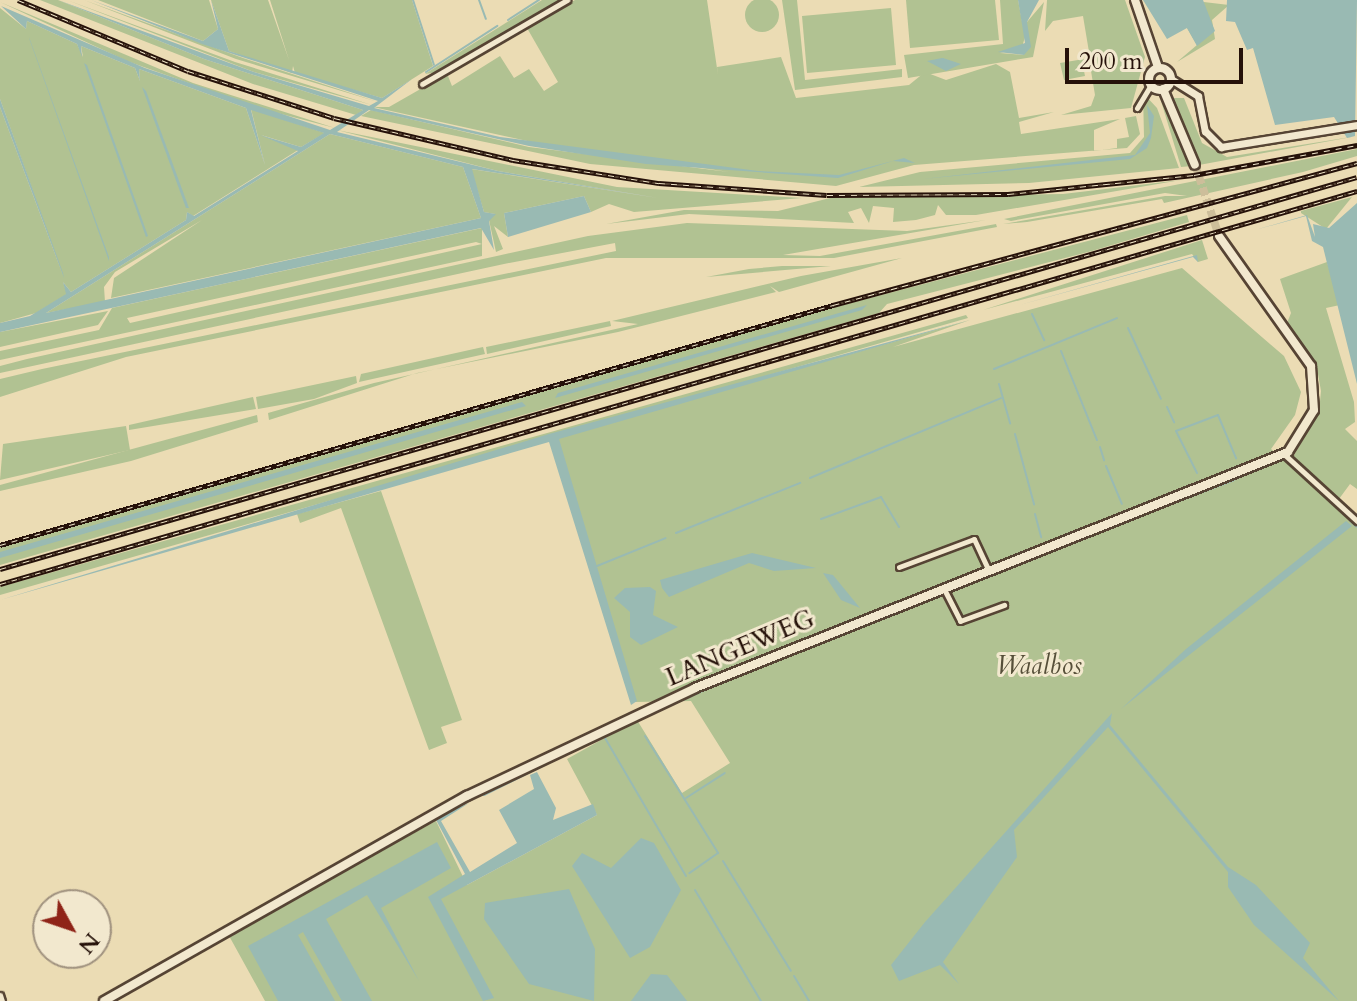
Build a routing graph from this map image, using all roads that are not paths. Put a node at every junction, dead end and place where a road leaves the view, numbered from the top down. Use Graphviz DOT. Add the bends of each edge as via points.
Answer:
graph roads {
  1 [pos="567,0"];
  2 [pos="1135,0"];
  3 [pos="1158,67"];
  4 [pos="1171,79"];
  5 [pos="422,84"];
  6 [pos="1151,85"];
  7 [pos="1163,89"];
  8 [pos="1137,108"];
  9 [pos="1351,127"];
  10 [pos="1195,165"];
  11 [pos="1219,236"];
  12 [pos="1284,454"];
  13 [pos="1357,521"];
  14 [pos="899,567"];
  15 [pos="988,569"];
  16 [pos="943,586"];
  17 [pos="1004,605"];
  18 [pos="0,995"];
  19 [pos="2,1001"];
  20 [pos="104,1001"];
  1 -- 5 [label="street"];
  2 -- 3 [label="main road"];
  3 -- 4 [label="main road"];
  3 -- 6 [label="main road"];
  4 -- 7 [label="main road"];
  4 -- 9 [label="street" via="1198,96 1205,131 1221,147"];
  6 -- 7 [label="main road"];
  6 -- 8 [label="street"];
  7 -- 10 [label="main road"];
  11 -- 12 [label="main road" via="1307,357 1317,389 1311,420"];
  12 -- 13 [label="street"];
  12 -- 15 [label="main road, LANGEWEG"];
  14 -- 15 [label="street" via="974,539"];
  15 -- 16 [label="main road, LANGEWEG"];
  16 -- 17 [label="street" via="960,621"];
  16 -- 20 [label="main road, LANGEWEG" via="695,688 467,796"];
  18 -- 19 [label="street"];
}
